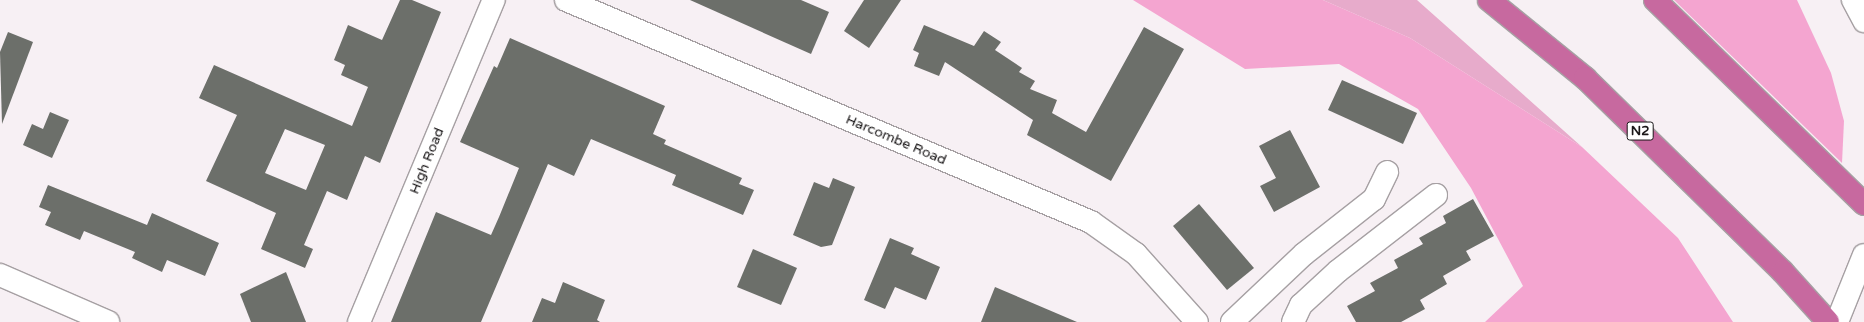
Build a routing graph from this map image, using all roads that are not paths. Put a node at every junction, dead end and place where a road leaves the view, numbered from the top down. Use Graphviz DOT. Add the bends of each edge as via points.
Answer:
graph roads {
  1 [pos="494,0"];
  2 [pos="566,0"];
  3 [pos="1489,0"];
  4 [pos="1655,0"];
  5 [pos="1853,0"];
  6 [pos="1864,21"];
  7 [pos="1387,172"];
  8 [pos="1436,195"];
  9 [pos="1864,204"];
  10 [pos="1864,255"];
  11 [pos="0,275"];
  12 [pos="108,322"];
  13 [pos="359,322"];
  14 [pos="1197,322"];
  15 [pos="1232,322"];
  16 [pos="1293,322"];
  17 [pos="1828,322"];
  18 [pos="1837,322"];
  1 -- 13 [label="street, High Road"];
  2 -- 14 [label="street, Harcombe Road" via="1091,222 1136,254"];
  3 -- 17 [label="highway, N2" via="1586,78 1783,272"];
  4 -- 9 [label="highway"];
  5 -- 6 [label="street"];
  7 -- 15 [label="street" via="1374,199 1304,254"];
  8 -- 16 [label="street" via="1338,271 1301,305"];
  10 -- 18 [label="street"];
  11 -- 12 [label="street"];
}
